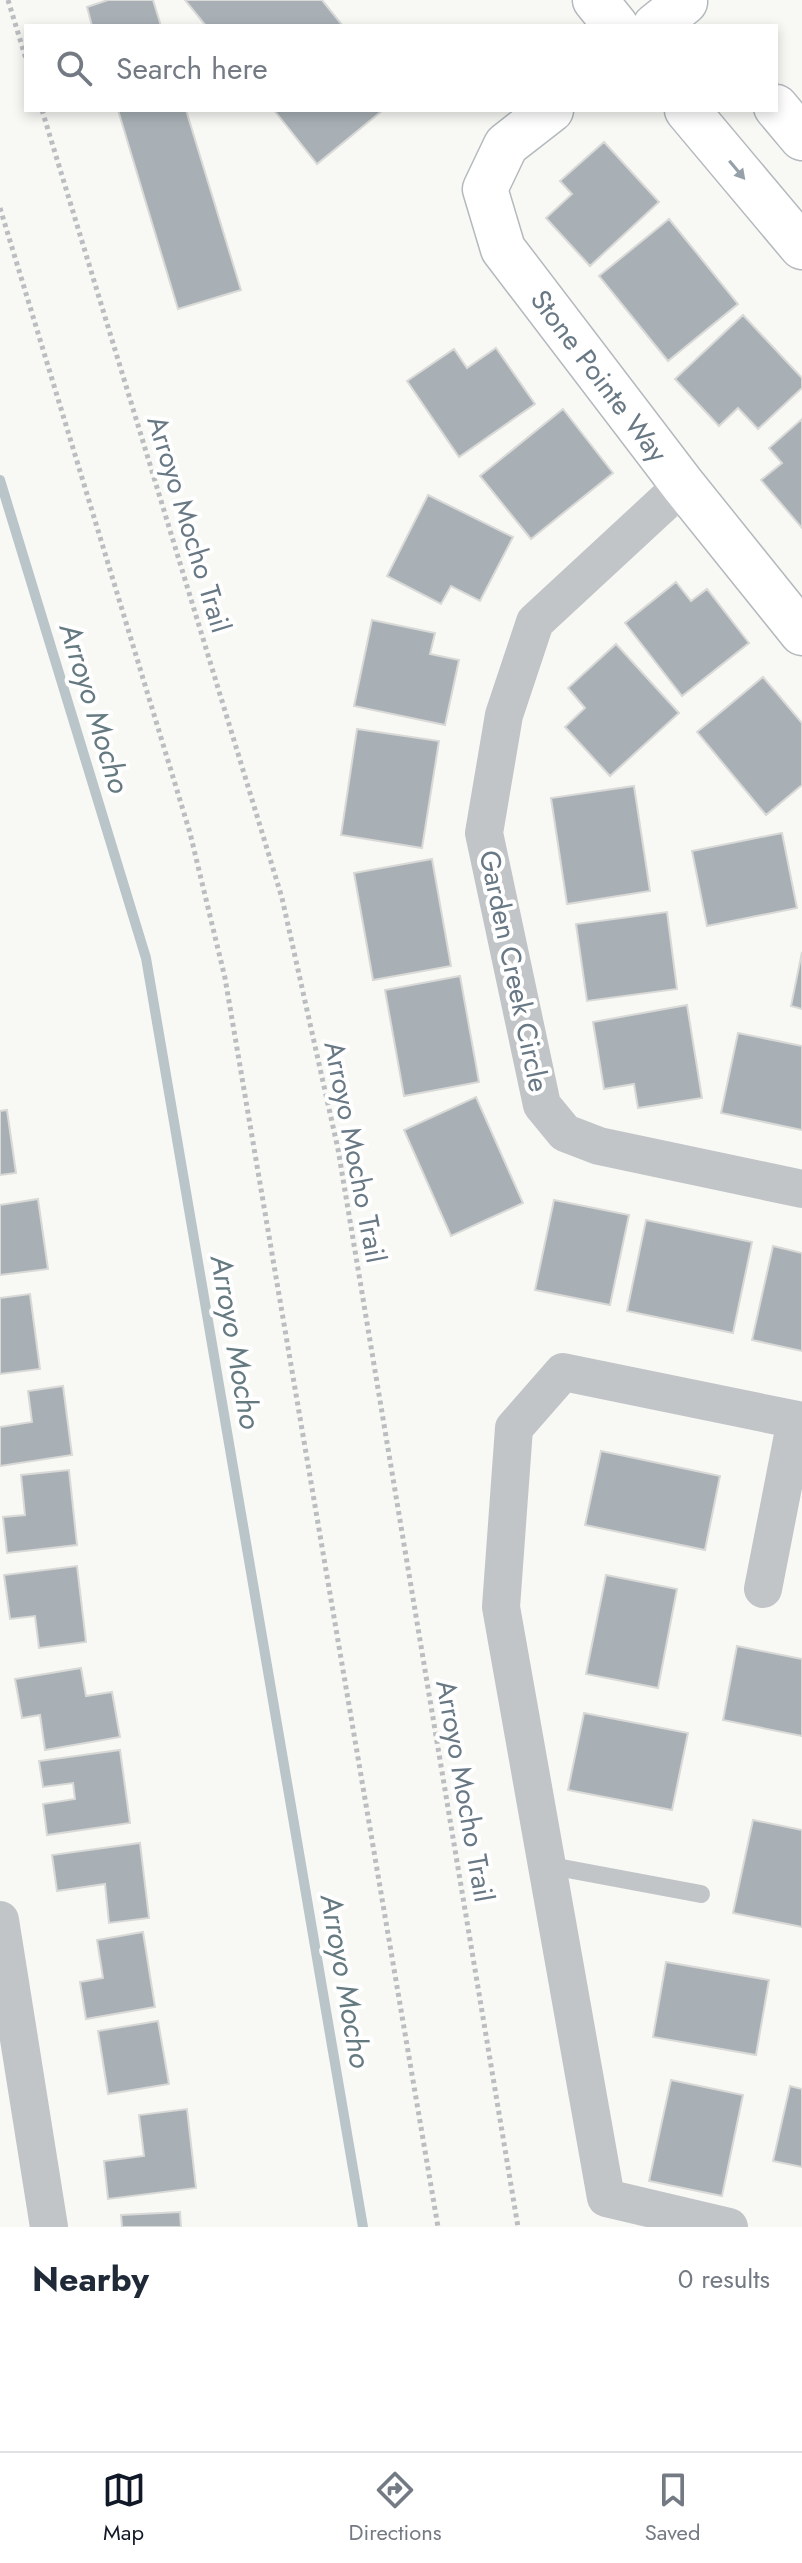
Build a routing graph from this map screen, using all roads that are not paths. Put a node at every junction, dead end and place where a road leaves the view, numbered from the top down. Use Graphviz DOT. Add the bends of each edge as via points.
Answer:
graph roads {
  1 [pos="595,0"];
  2 [pos="614,24"];
  3 [pos="778,109"];
  4 [pos="548,112"];
  5 [pos="689,112"];
  6 [pos="802,138"];
  7 [pos="802,247"];
  8 [pos="683,485"];
  9 [pos="802,633"];
  10 [pos="802,1189"];
  11 [pos="799,1421"];
  12 [pos="763,1589"];
  13 [pos="546,1865"];
  14 [pos="701,1894"];
  15 [pos="0,1920"];
  16 [pos="49,2227"];
  17 [pos="729,2227"];
  1 -- 2 [label="street"];
  3 -- 6 [label="street"];
  4 -- 8 [label="street, Stone Pointe Way" via="506,145 485,189 503,249"];
  5 -- 7 [label="street, one-way"];
  8 -- 9 [label="street, Stone Pointe Way"];
  8 -- 10 [label="street, Garden Creek Circle" via="535,622 504,715 484,833 542,1105 565,1133 599,1146"];
  11 -- 12 [label="street"];
  11 -- 13 [label="street" via="563,1372 514,1428 501,1607"];
  13 -- 14 [label="lane"];
  13 -- 17 [label="street" via="606,2198"];
  15 -- 16 [label="street"];
}
